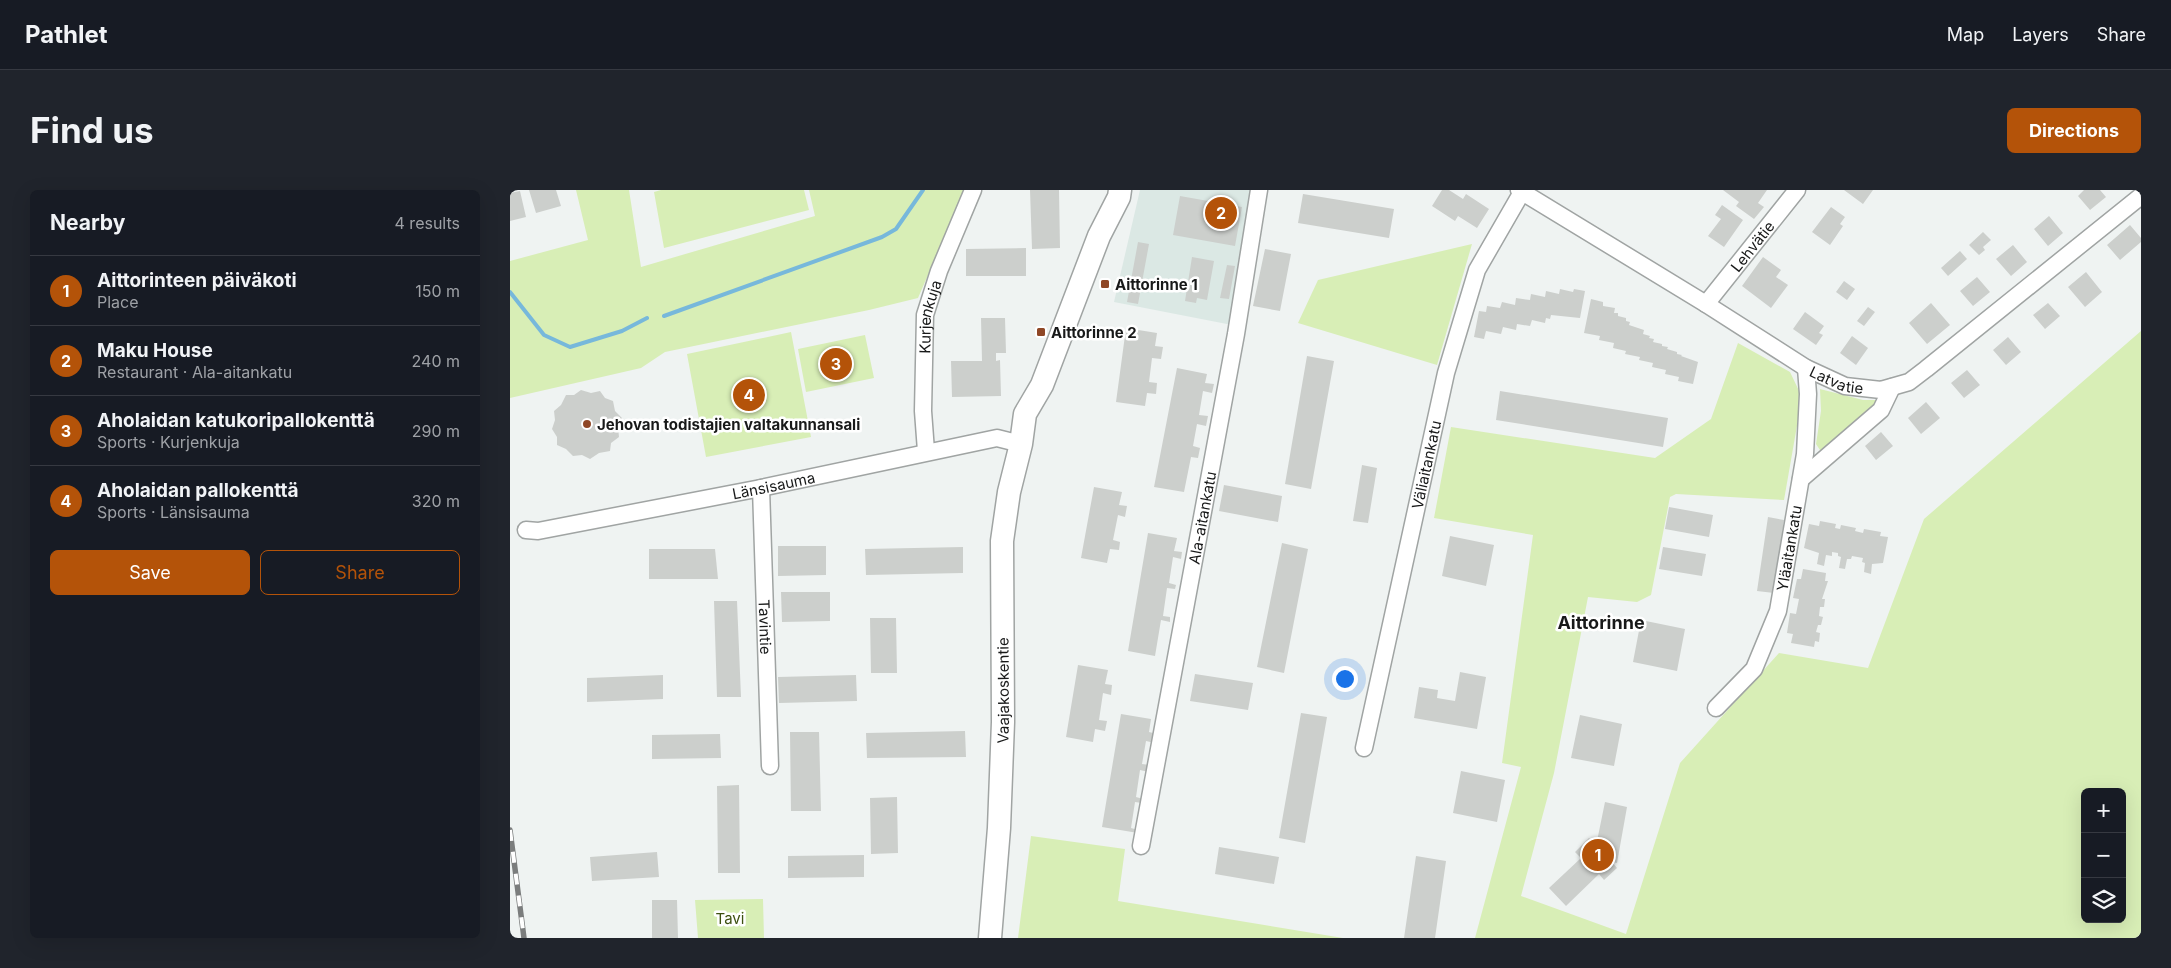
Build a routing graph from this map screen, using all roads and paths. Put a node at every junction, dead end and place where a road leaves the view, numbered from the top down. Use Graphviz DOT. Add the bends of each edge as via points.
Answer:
graph roads {
  1 [pos="973,190"];
  2 [pos="1108,190"];
  3 [pos="1120,190"];
  4 [pos="1259,190"];
  5 [pos="1797,190"];
  6 [pos="1520,191"];
  7 [pos="2141,196"];
  8 [pos="1100,236"];
  9 [pos="1706,304"];
  10 [pos="1806,368"];
  11 [pos="1892,387"];
  12 [pos="1021,444"];
  13 [pos="926,451"];
  14 [pos="1801,478"];
  15 [pos="761,488"];
  16 [pos="526,530"];
  17 [pos="1716,708"];
  18 [pos="1364,748"];
  19 [pos="770,766"];
  20 [pos="1141,846"];
  21 [pos="990,938"];
  1 -- 13 [label="street, Kurjenkuja" via="924,315"];
  2 -- 8 [label="main road, Vaajakoskentie"];
  3 -- 8 [label="main road, Vaajakoskentie"];
  4 -- 20 [label="street, Ala-aitankatu" via="1236,334"];
  5 -- 9 [label="street, Lehvätie"];
  6 -- 9 [label="street, Latvatie"];
  6 -- 18 [label="street, Väliaitankatu" via="1477,270 1446,373"];
  7 -- 11 [label="street, Latvatie" via="1926,369 1909,382"];
  8 -- 12 [label="main road, Vaajakoskentie" via="1042,385 1037,418"];
  9 -- 10 [label="street, Latvatie"];
  10 -- 11 [label="street, Latvatie" via="1845,386 1881,390"];
  10 -- 14 [label="street, Yläaitankatu" via="1808,394"];
  11 -- 14 [label="street" via="1881,410"];
  12 -- 13 [label="street, Länsisauma" via="997,438"];
  12 -- 21 [label="main road, Vaajakoskentie" via="1008,492 1002,541 1003,722"];
  13 -- 15 [label="street, Länsisauma"];
  14 -- 17 [label="street, Yläaitankatu" via="1778,611 1754,669"];
  15 -- 16 [label="street, Länsisauma" via="538,531"];
  15 -- 19 [label="street, Tavintie"];
}
